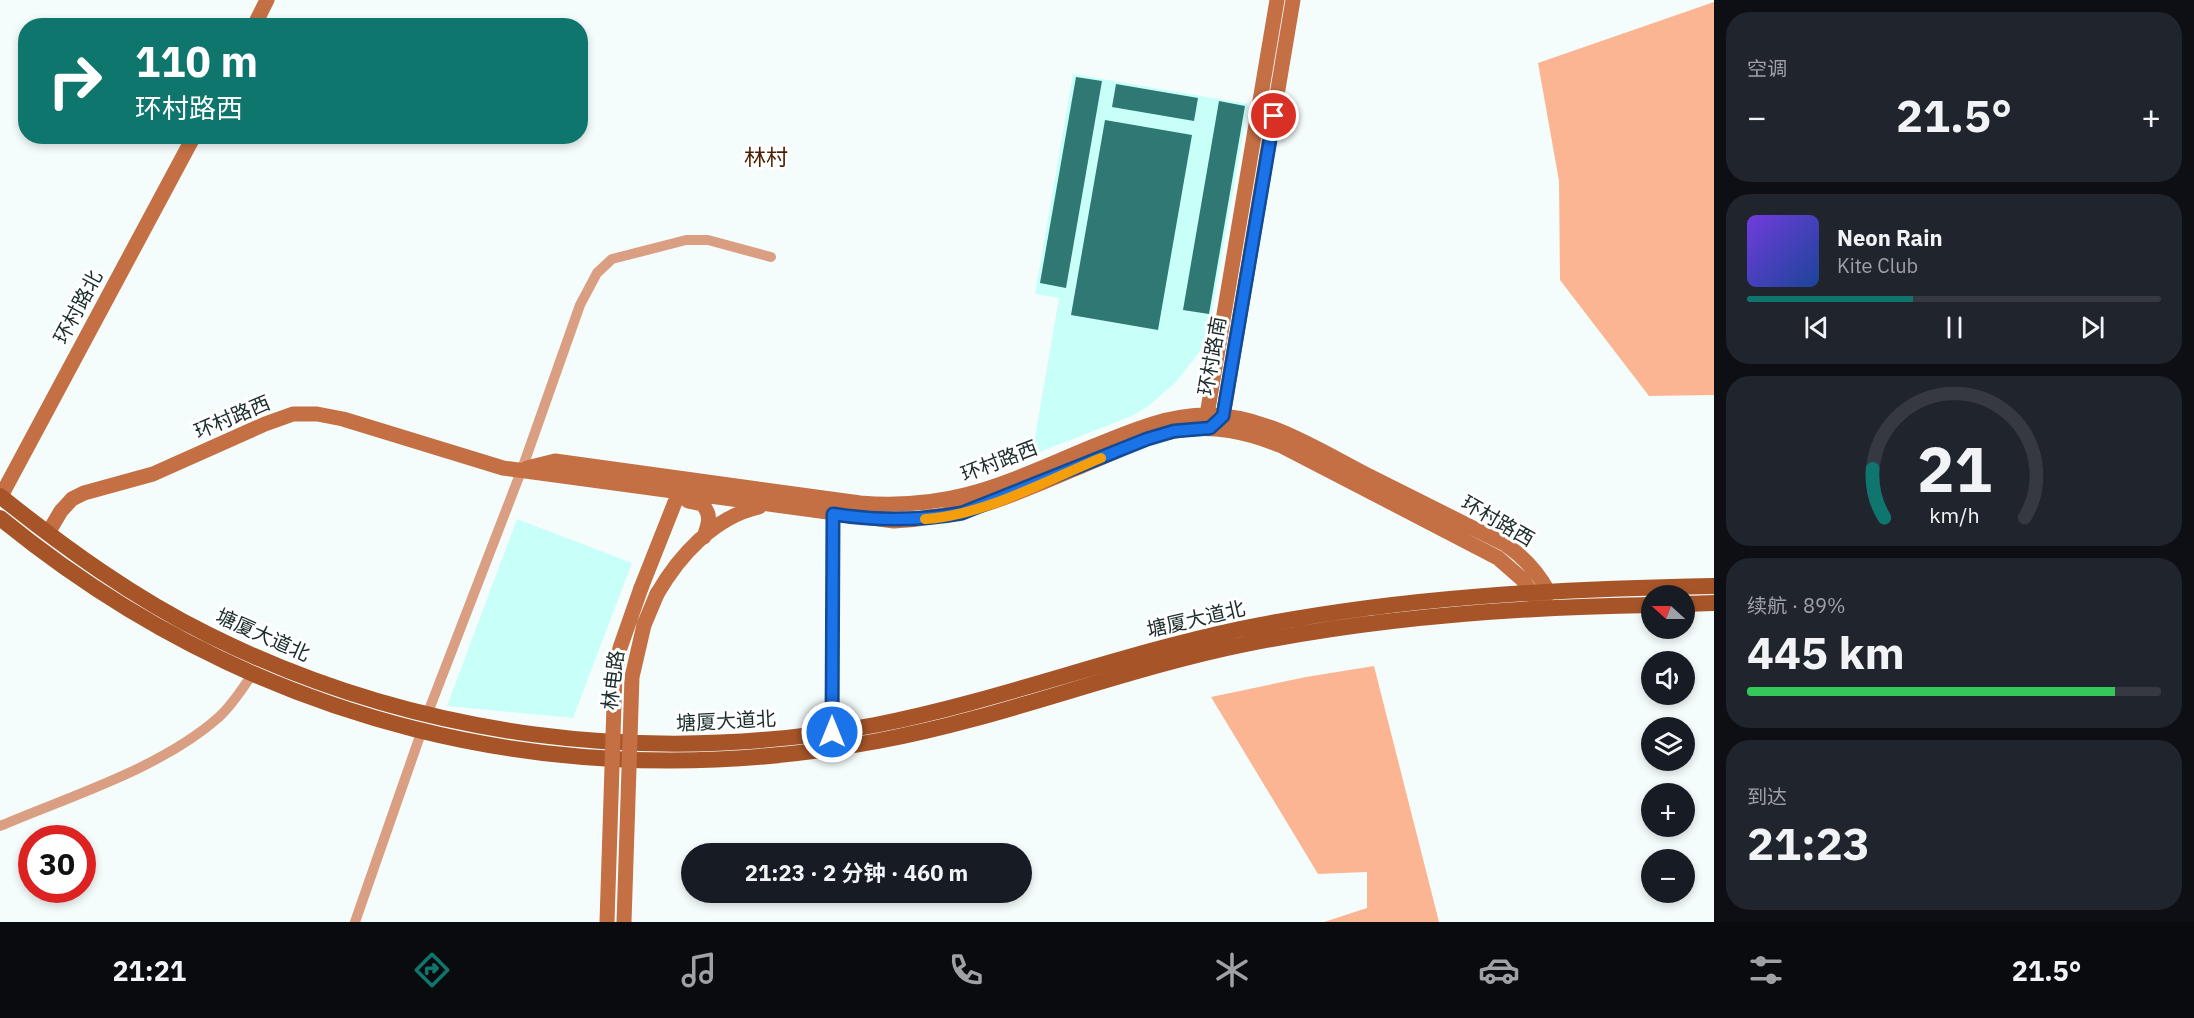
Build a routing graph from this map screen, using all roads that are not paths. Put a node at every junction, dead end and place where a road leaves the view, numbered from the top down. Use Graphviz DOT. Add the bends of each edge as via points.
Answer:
graph roads {
  1 [pos="267,0"];
  2 [pos="1277,0"];
  3 [pos="1293,0"];
  4 [pos="258,18"];
  5 [pos="190,144"];
  6 [pos="771,258"];
  7 [pos="1213,420"];
  8 [pos="522,470"];
  9 [pos="692,480"];
  10 [pos="679,492"];
  11 [pos="704,496"];
  12 [pos="0,497"];
  13 [pos="767,505"];
  14 [pos="672,510"];
  15 [pos="709,512"];
  16 [pos="833,514"];
  17 [pos="0,518"];
  18 [pos="48,533"];
  19 [pos="704,537"];
  20 [pos="1714,586"];
  21 [pos="1539,591"];
  22 [pos="1714,603"];
  23 [pos="1695,604"];
  24 [pos="1641,605"];
  25 [pos="1541,609"];
  26 [pos="253,673"];
  27 [pos="427,716"];
  28 [pos="832,732"];
  29 [pos="421,733"];
  30 [pos="0,826"];
  31 [pos="355,922"];
  32 [pos="607,922"];
  33 [pos="624,922"];
  1 -- 4 [label="main road"];
  2 -- 7 [label="main road, 环村路南"];
  3 -- 7 [label="main road, 环村路南"];
  5 -- 12 [label="main road, 环村路北"];
  6 -- 8 [label="street" via="708,240 686,240 612,259 597,273 580,305"];
  7 -- 9 [label="main road, 环村路西" via="1173,418 1145,426 993,488 929,504 860,503"];
  7 -- 16 [label="main road, 环村路西" via="1147,439 962,513 894,521"];
  7 -- 21 [label="main road, 环村路西" via="1260,423 1288,434 1504,544 1528,562"];
  8 -- 9 [label="main road, 环村路西" via="555,461"];
  8 -- 10 [label="main road, 环村路西"];
  8 -- 18 [label="main road, 环村路西" via="503,468 343,419 293,414 153,474 84,493 61,511"];
  8 -- 27 [label="street"];
  9 -- 10 [label="main road, 林电路"];
  9 -- 11 [label="main road"];
  10 -- 11 [label="main road, 环村路西"];
  10 -- 14 [label="main road, 林电路"];
  11 -- 13 [label="main road, 环村路西"];
  11 -- 15 [label="main road"];
  12 -- 18 [label="main road, 塘厦大道北"];
  13 -- 16 [label="main road, 环村路西"];
  13 -- 19 [label="main road, 林电路" via="726,520"];
  14 -- 15 [label="main road" via="682,502 692,501"];
  14 -- 32 [label="main road, 林电路, bridge" via="620,648 615,674"];
  15 -- 19 [label="main road"];
  16 -- 28 [label="street"];
  17 -- 26 [label="main road, 塘厦大道北" via="80,578 150,621"];
  18 -- 27 [label="main road, 塘厦大道北" via="110,577 207,634 320,683"];
  19 -- 33 [label="main road, 林电路, bridge" via="669,573 657,594 644,625 632,677"];
  20 -- 21 [label="main road, 塘厦大道北"];
  21 -- 25 [label="main road"];
  21 -- 28 [label="main road, 塘厦大道北" via="1366,607 1241,629 942,709"];
  22 -- 23 [label="main road"];
  24 -- 25 [label="main road, 塘厦大道北"];
  25 -- 29 [label="main road, 塘厦大道北" via="1428,616 1244,645 1135,671 945,726 872,742 759,759 592,759 524,752"];
  26 -- 29 [label="main road, 塘厦大道北" via="314,698"];
  26 -- 30 [label="street" via="219,716 192,737 139,767"];
  27 -- 28 [label="main road, 塘厦大道北" via="527,735 646,745 758,741"];
  29 -- 31 [label="street"];
}
